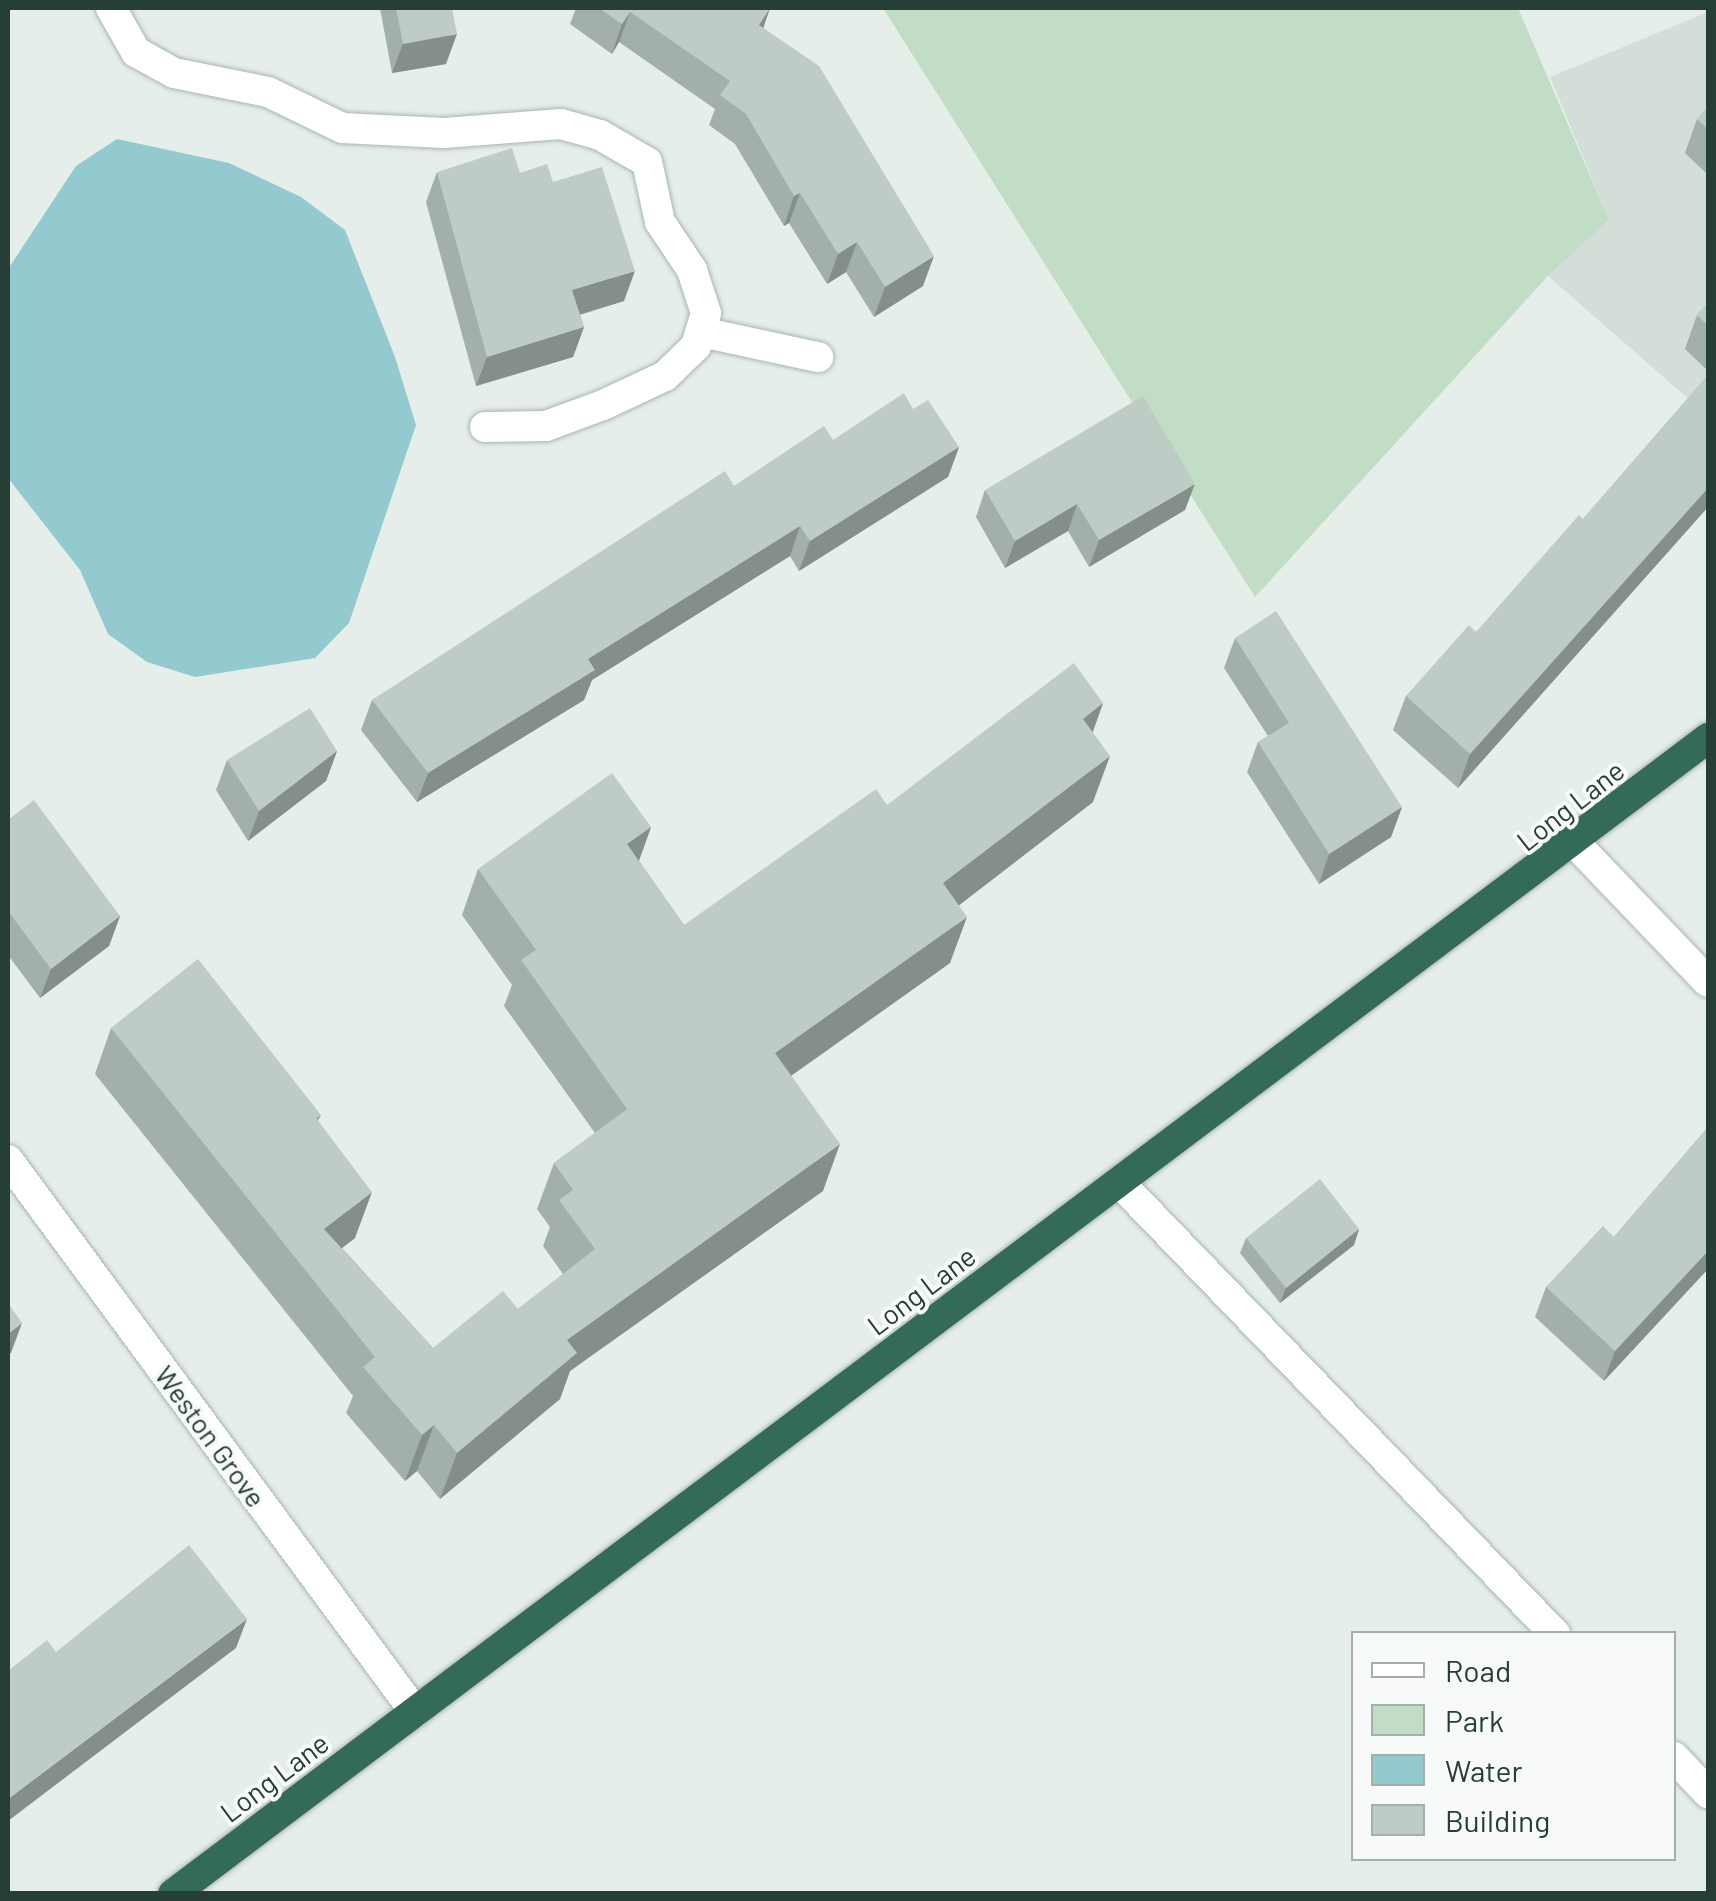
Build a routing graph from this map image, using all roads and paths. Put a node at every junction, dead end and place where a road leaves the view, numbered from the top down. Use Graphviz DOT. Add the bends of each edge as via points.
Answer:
graph roads {
  1 [pos="111,8"];
  2 [pos="700,332"];
  3 [pos="818,357"];
  4 [pos="485,427"];
  5 [pos="1708,738"];
  6 [pos="1574,844"];
  7 [pos="1708,982"];
  8 [pos="8,1160"];
  9 [pos="1119,1182"];
  10 [pos="1552,1631"];
  11 [pos="416,1712"];
  12 [pos="1676,1758"];
  13 [pos="1708,1793"];
  14 [pos="173,1894"];
  1 -- 2 [label="street" via="136,52 174,73 268,92 342,128 444,133 561,124 600,135 647,162 660,222 692,270 706,313"];
  2 -- 3 [label="street"];
  2 -- 4 [label="street" via="696,346 665,376 603,405 546,426"];
  5 -- 6 [label="highway, Long Lane"];
  6 -- 7 [label="street"];
  6 -- 9 [label="highway, Long Lane"];
  8 -- 11 [label="street, Weston Grove"];
  9 -- 10 [label="street"];
  9 -- 11 [label="highway, Long Lane"];
  11 -- 14 [label="highway, Long Lane"];
  12 -- 13 [label="street"];
}
